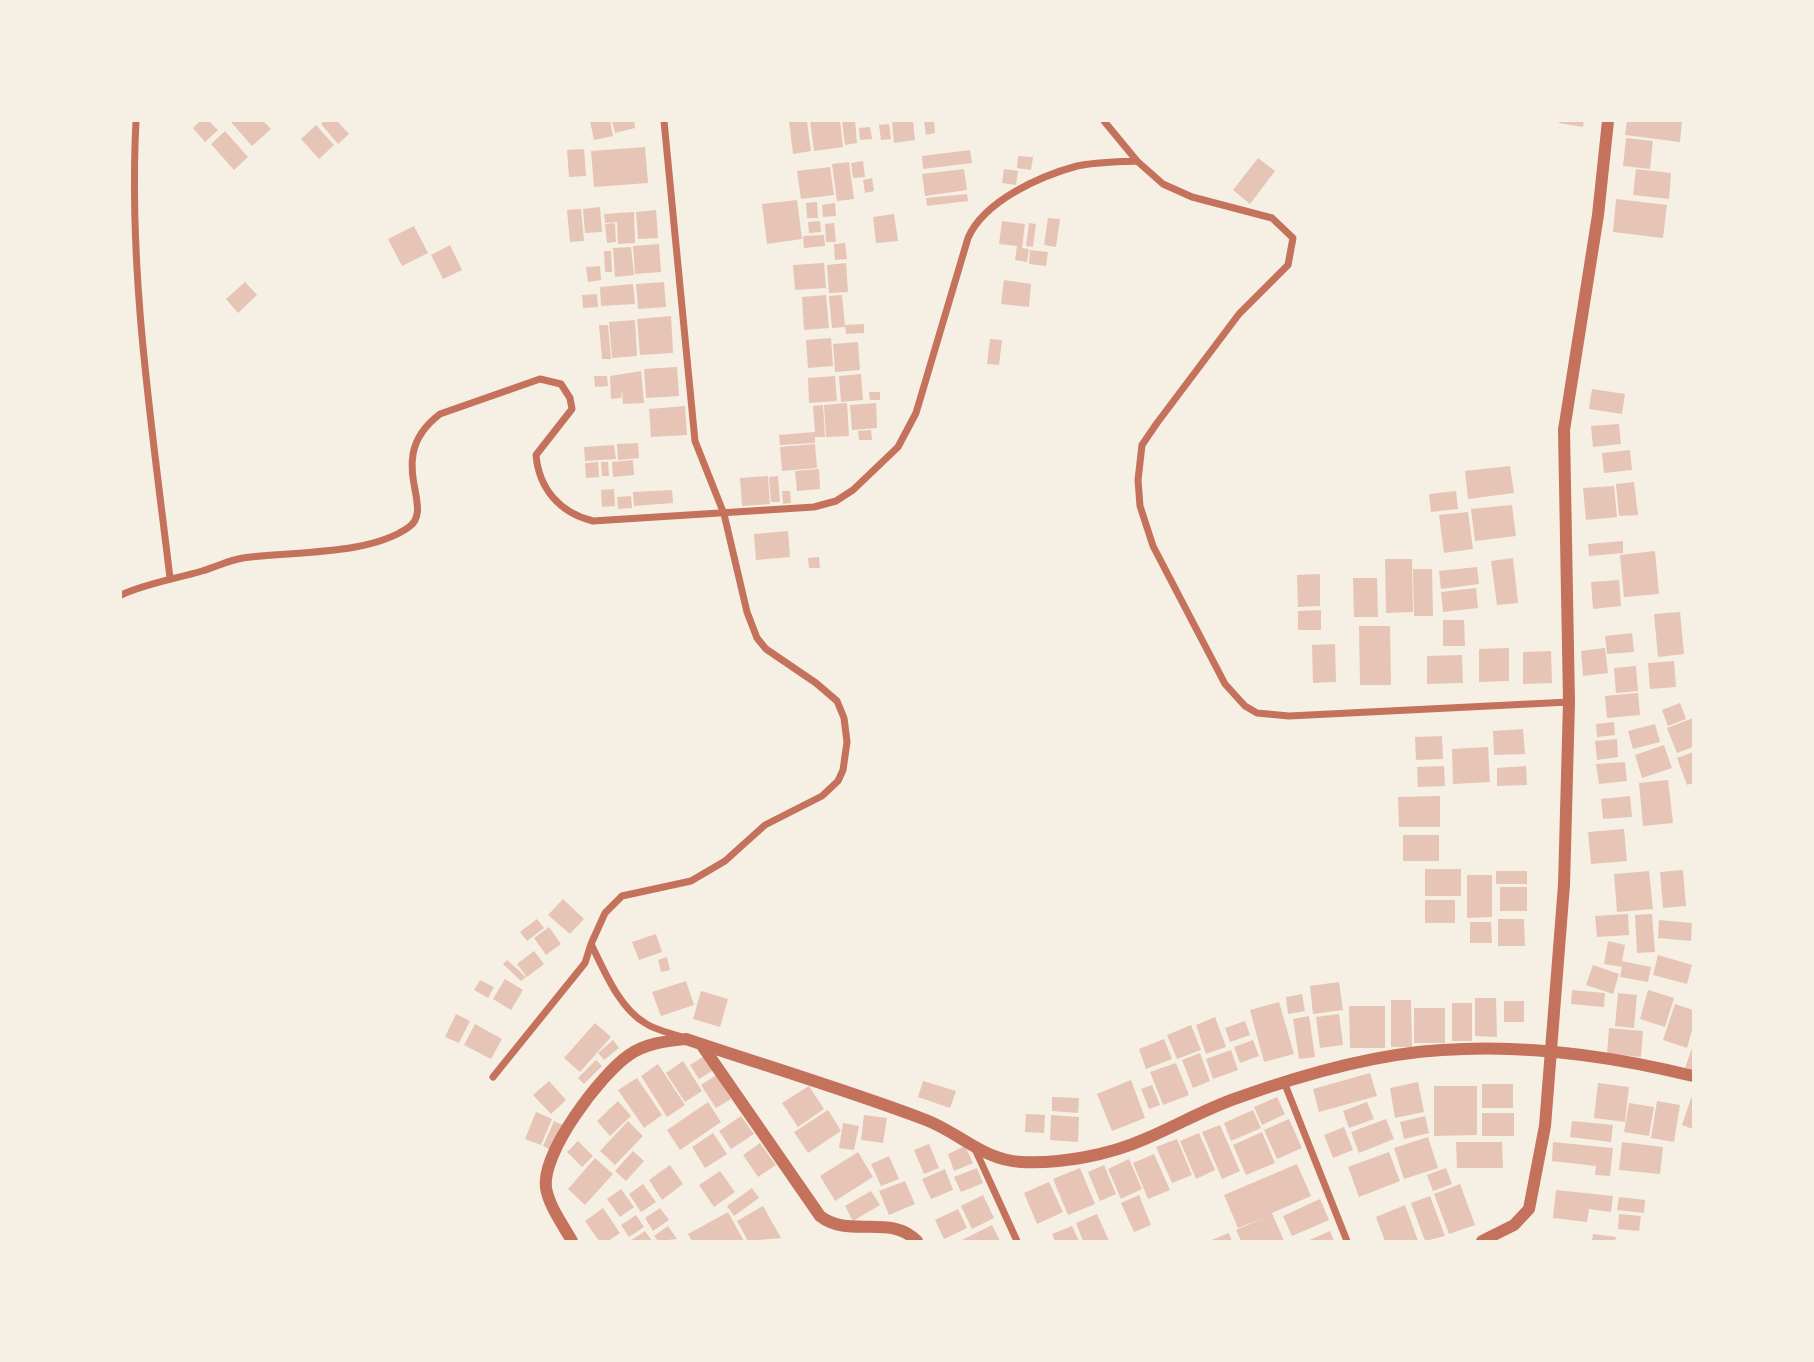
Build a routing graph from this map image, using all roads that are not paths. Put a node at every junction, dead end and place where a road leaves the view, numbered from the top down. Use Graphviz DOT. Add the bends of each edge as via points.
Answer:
graph roads {
  1 [pos="136,121"];
  2 [pos="664,121"];
  3 [pos="1104,121"];
  4 [pos="1608,121"];
  5 [pos="1137,161"];
  6 [pos="724,514"];
  7 [pos="170,578"];
  8 [pos="121,595"];
  9 [pos="1569,702"];
  10 [pos="591,944"];
  11 [pos="686,1039"];
  12 [pos="701,1044"];
  13 [pos="1553,1052"];
  14 [pos="1693,1076"];
  15 [pos="493,1077"];
  16 [pos="1284,1082"];
  17 [pos="974,1149"];
  18 [pos="572,1241"];
  19 [pos="917,1241"];
  20 [pos="1017,1241"];
  21 [pos="1347,1241"];
  22 [pos="1482,1241"];
  1 -- 7 [label="street" via="138,280"];
  2 -- 6 [label="street" via="695,441"];
  3 -- 5 [label="street"];
  4 -- 9 [label="street" via="1564,430"];
  5 -- 6 [label="street" via="1079,166 1044,178 977,220 916,413 898,447 853,490 814,507"];
  5 -- 9 [label="street" via="1163,184 1192,197 1272,218 1293,238 1287,265 1240,314 1142,446 1138,480 1143,516 1176,594 1225,684 1257,713 1289,716"];
  6 -- 7 [label="street" via="593,521 558,504 541,483 536,455 572,409 561,384 540,379 440,414 429,423 410,461 419,503 417,515 403,531 335,549 238,559"];
  6 -- 10 [label="street" via="757,638 836,701 846,730 843,770 822,796 765,825 708,871 691,880 622,896 605,913"];
  7 -- 8 [label="street"];
  9 -- 13 [label="street"];
  10 -- 11 [label="street" via="631,1011 644,1023"];
  10 -- 15 [label="street" via="585,963"];
  11 -- 12 [label="street"];
  11 -- 18 [label="street" via="651,1044 630,1054 593,1093 550,1159 546,1187"];
  12 -- 17 [label="street" via="923,1119"];
  12 -- 19 [label="street" via="820,1216 840,1227 892,1227"];
  13 -- 14 [label="street"];
  13 -- 16 [label="street" via="1441,1050 1393,1056"];
  13 -- 22 [label="street" via="1529,1209 1514,1225"];
  16 -- 17 [label="street" via="1233,1099 1126,1147 1100,1153 1020,1162"];
  16 -- 21 [label="street"];
  17 -- 20 [label="street"];
}
